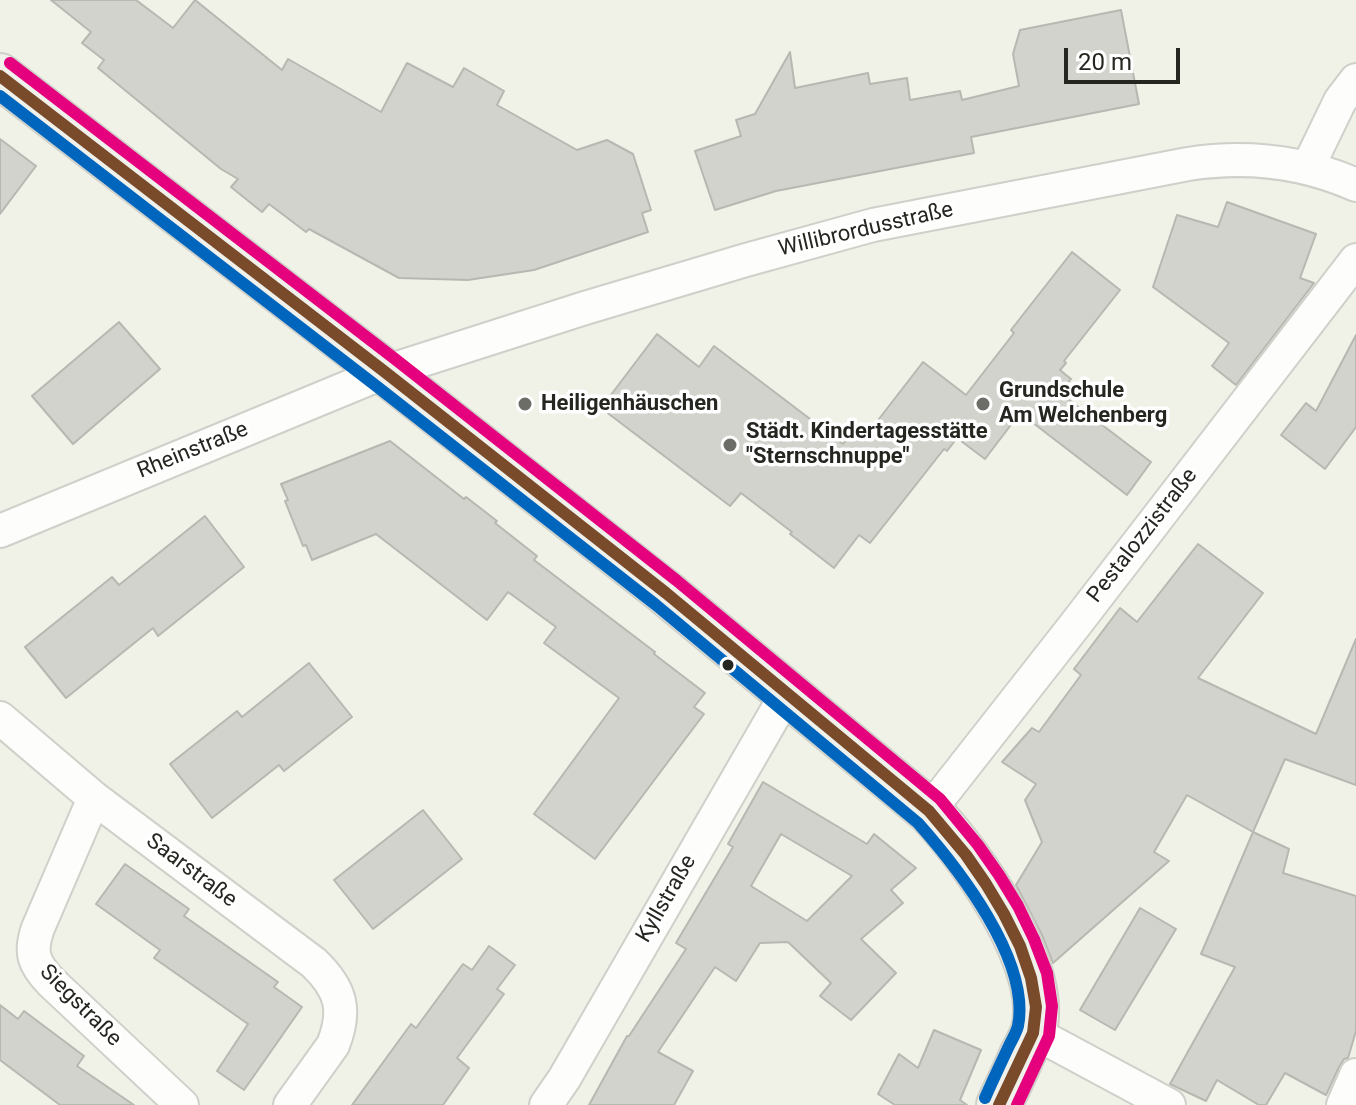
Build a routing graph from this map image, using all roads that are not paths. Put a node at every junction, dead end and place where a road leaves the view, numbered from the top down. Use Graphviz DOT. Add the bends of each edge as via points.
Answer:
graph roads {
  1 [pos="0,76"];
  2 [pos="1356,80"];
  3 [pos="1308,167"];
  4 [pos="1356,185"];
  5 [pos="1356,260"];
  6 [pos="385,372"];
  7 [pos="5,525"];
  8 [pos="787,693"];
  9 [pos="0,718"];
  10 [pos="94,798"];
  11 [pos="929,811"];
  12 [pos="1033,1032"];
  13 [pos="1356,1075"];
  14 [pos="182,1105"];
  15 [pos="290,1105"];
  16 [pos="546,1105"];
  17 [pos="999,1105"];
  18 [pos="1169,1105"];
  19 [pos="1343,1105"];
  1 -- 6 [label="street"];
  2 -- 3 [label="street"];
  3 -- 4 [label="street, Willibrordusstraße"];
  3 -- 6 [label="street, Willibrordusstraße" via="1204,161 873,225"];
  5 -- 11 [label="street, Pestalozzistraße"];
  6 -- 7 [label="street, Rheinstraße"];
  6 -- 8 [label="street"];
  8 -- 11 [label="street"];
  8 -- 16 [label="street, Kyllstraße"];
  9 -- 10 [label="street, Saarstraße"];
  10 -- 14 [label="street, Siegstraße" via="38,928 35,960 41,973"];
  10 -- 15 [label="street, Saarstraße" via="323,971 336,988 340,1023 333,1045"];
  11 -- 12 [label="street" via="979,873 1008,922 1030,975"];
  12 -- 17 [label="street"];
  12 -- 18 [label="street"];
  13 -- 19 [label="street"];
}
